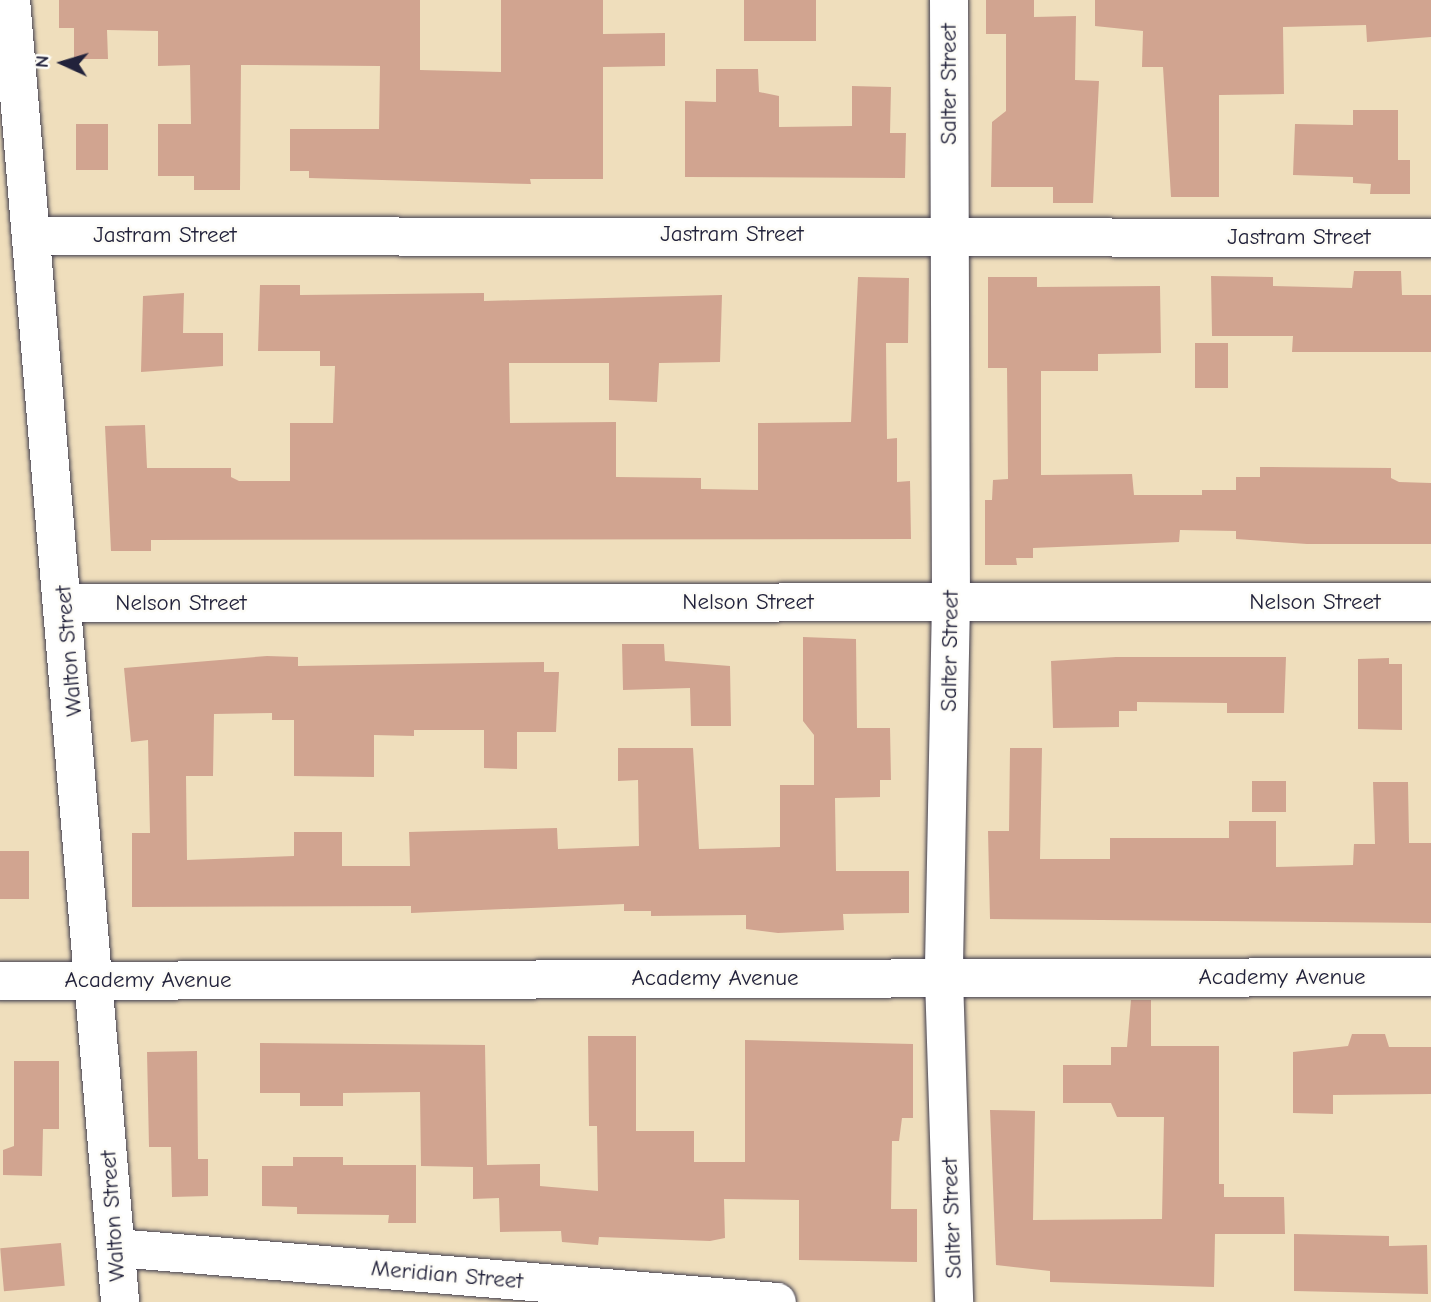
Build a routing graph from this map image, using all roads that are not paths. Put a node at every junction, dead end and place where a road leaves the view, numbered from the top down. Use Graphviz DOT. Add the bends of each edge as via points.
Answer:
graph roads {
  1 [pos="11,0"];
  2 [pos="949,0"];
  3 [pos="949,235"];
  4 [pos="32,236"];
  5 [pos="1431,238"];
  6 [pos="951,601"];
  7 [pos="1431,602"];
  8 [pos="65,603"];
  9 [pos="1431,977"];
  10 [pos="944,978"];
  11 [pos="96,979"];
  12 [pos="0,981"];
  13 [pos="116,1248"];
  14 [pos="120,1302"];
  15 [pos="777,1302"];
  16 [pos="954,1302"];
  1 -- 4 [label="street, Walton Street"];
  2 -- 3 [label="street, Salter Street"];
  3 -- 4 [label="street, Jastram Street"];
  3 -- 5 [label="street, Jastram Street"];
  3 -- 6 [label="street, Salter Street"];
  4 -- 8 [label="street, Walton Street"];
  6 -- 7 [label="street, Nelson Street"];
  6 -- 8 [label="street, Nelson Street"];
  6 -- 10 [label="street, Salter Street"];
  8 -- 11 [label="street, Walton Street"];
  9 -- 10 [label="street, Academy Avenue"];
  10 -- 11 [label="street, Academy Avenue"];
  10 -- 16 [label="street, Salter Street"];
  11 -- 12 [label="street, Academy Avenue"];
  11 -- 13 [label="street, Walton Street"];
  13 -- 14 [label="street, Walton Street"];
  13 -- 15 [label="street, Meridian Street"];
}
